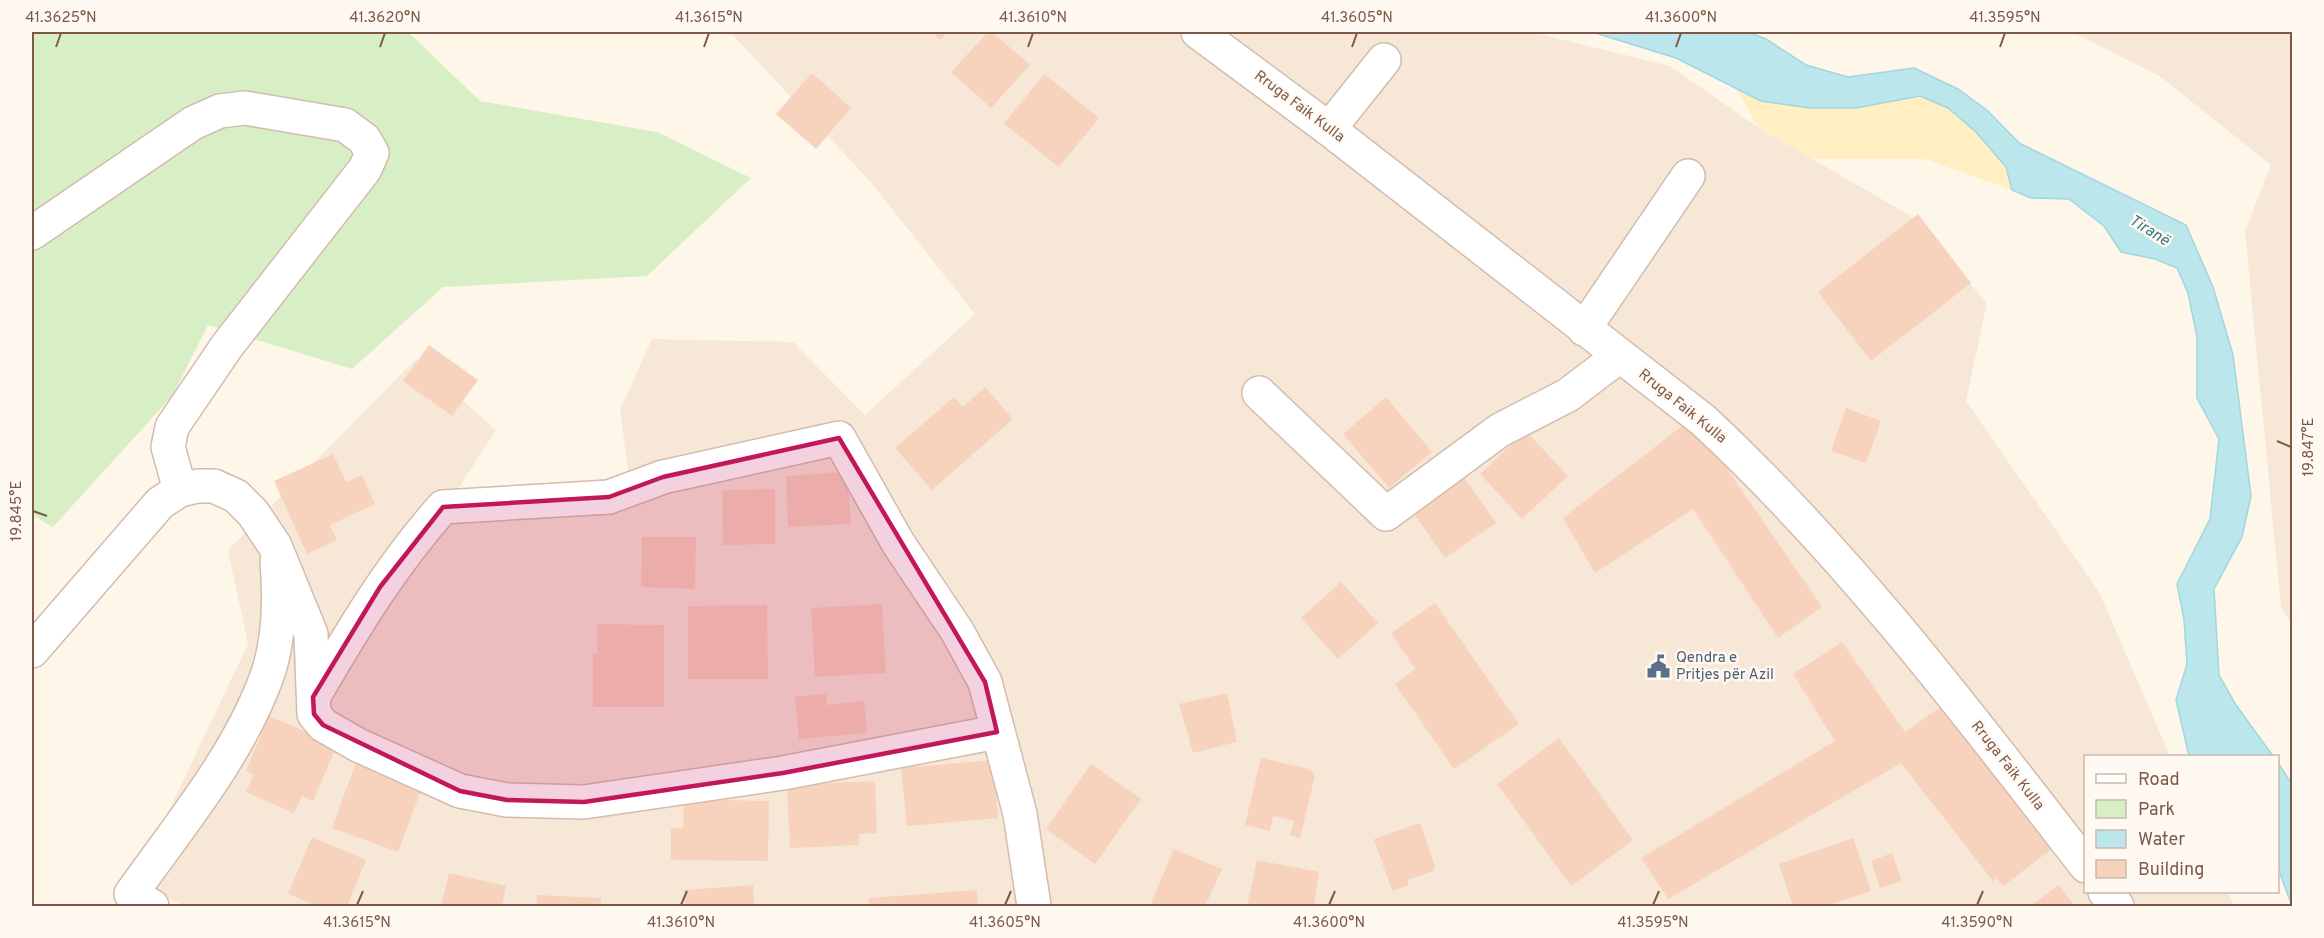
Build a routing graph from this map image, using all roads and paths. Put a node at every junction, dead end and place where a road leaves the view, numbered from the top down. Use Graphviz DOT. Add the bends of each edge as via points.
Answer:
graph roads {
  1 [pos="1198,32"];
  2 [pos="1384,60"];
  3 [pos="1329,129"];
  4 [pos="1688,176"];
  5 [pos="32,233"];
  6 [pos="1584,329"];
  7 [pos="1618,357"];
  8 [pos="1259,393"];
  9 [pos="180,490"];
  10 [pos="275,546"];
  11 [pos="32,651"];
  12 [pos="313,697"];
  13 [pos="997,732"];
  14 [pos="2084,865"];
  15 [pos="2107,893"];
  16 [pos="141,900"];
  17 [pos="1034,906"];
  18 [pos="2117,906"];
  1 -- 3 [label="street, Rruga Faik Kulla"];
  2 -- 3 [label="street"];
  3 -- 6 [label="street, Rruga Faik Kulla"];
  4 -- 6 [label="street"];
  5 -- 9 [label="street" via="193,123 220,111 245,108 345,125 364,139 372,153 365,170 227,346 172,427 168,447"];
  6 -- 7 [label="street, Rruga Faik Kulla"];
  7 -- 8 [label="street" via="1568,395 1500,430 1386,514"];
  7 -- 14 [label="street, Rruga Faik Kulla" via="1703,420 1812,529 1927,663"];
  9 -- 10 [label="street" via="214,486 236,496"];
  9 -- 11 [label="street" via="160,503"];
  10 -- 12 [label="street" via="311,634"];
  10 -- 16 [label="street" via="279,586 267,675 246,721"];
  12 -- 13 [label="street" via="314,714 323,725 358,745 459,791 507,800 584,802 783,773"];
  12 -- 13 [label="street" via="380,587 443,507 609,497 663,477 839,438 898,543 957,631 985,682"];
  13 -- 17 [label="street" via="1020,814"];
  15 -- 18 [label="street"];
}
